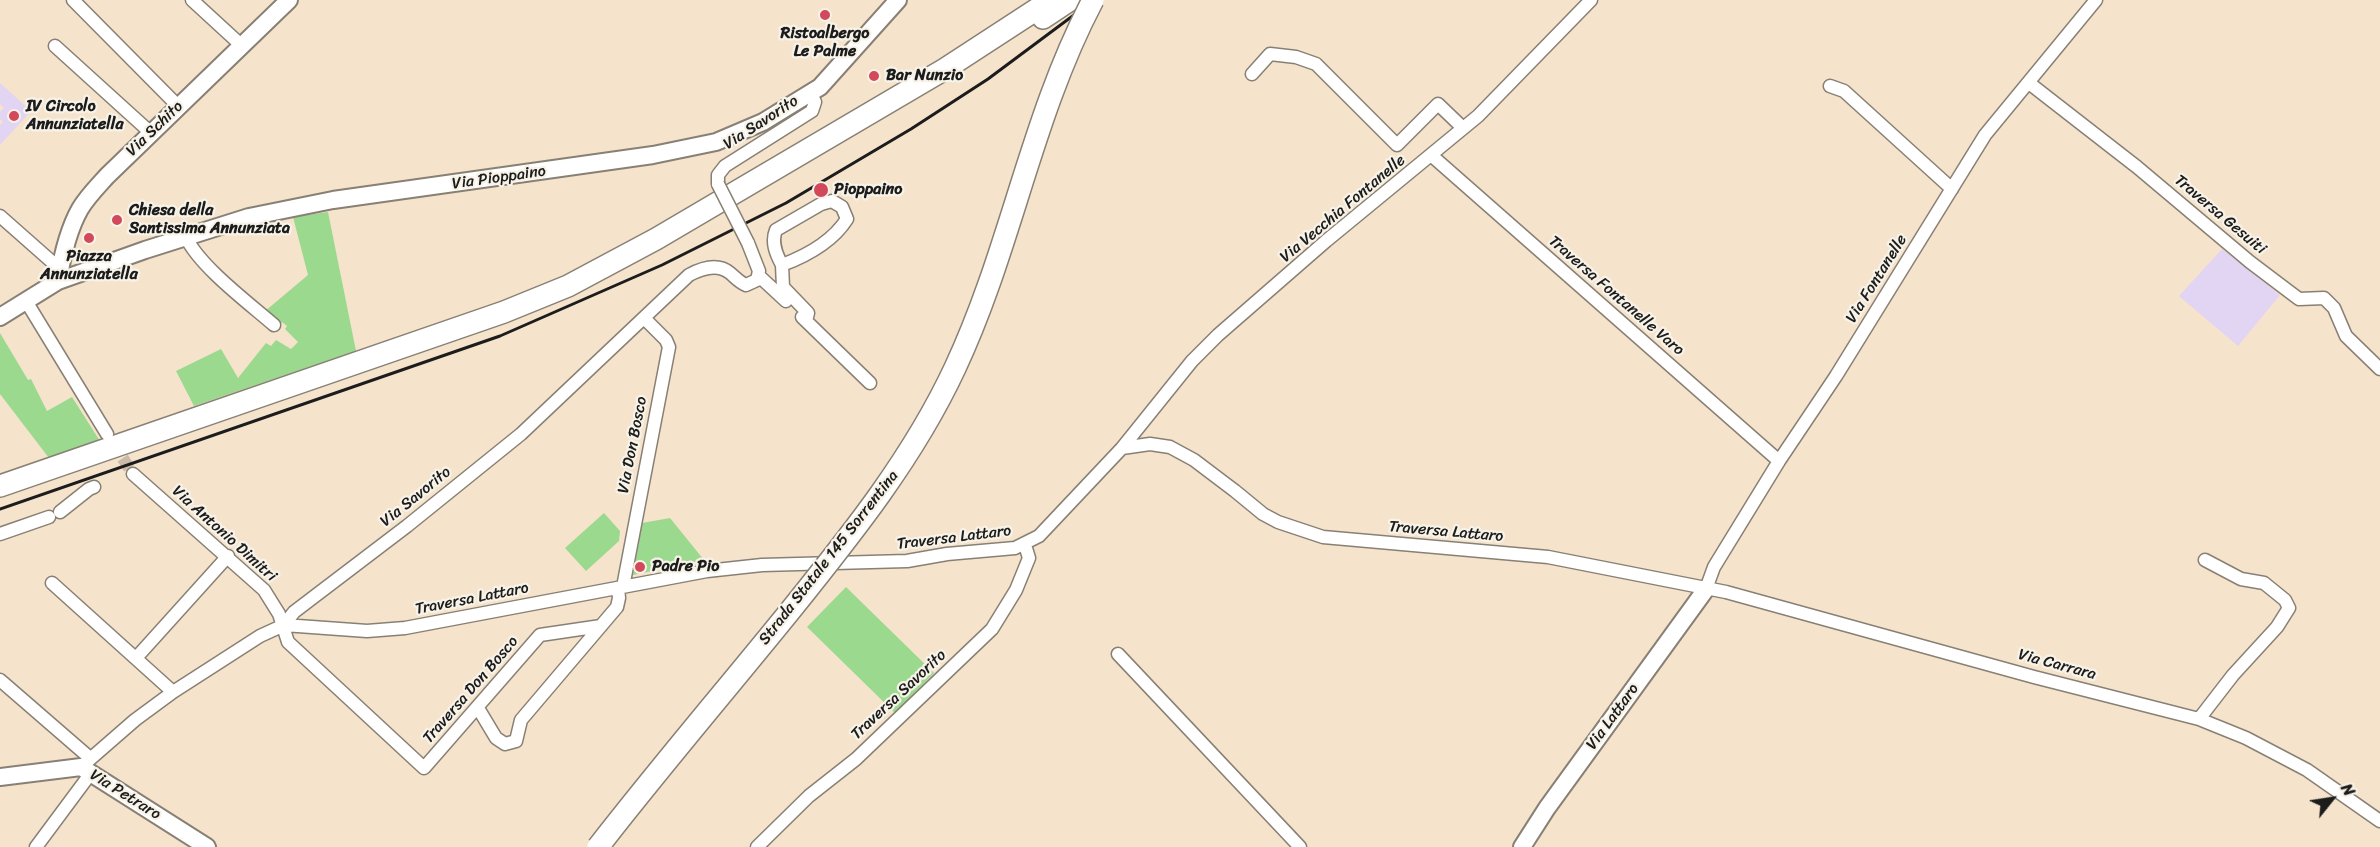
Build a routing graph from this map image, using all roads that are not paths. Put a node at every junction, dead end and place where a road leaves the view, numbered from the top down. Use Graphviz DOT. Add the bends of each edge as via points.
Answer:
graph roads {
  1 [pos="73,0"];
  2 [pos="192,0"];
  3 [pos="289,0"];
  4 [pos="898,0"];
  5 [pos="1051,0"];
  6 [pos="1070,0"];
  7 [pos="1093,0"];
  8 [pos="1591,0"];
  9 [pos="2096,0"];
  10 [pos="241,45"];
  11 [pos="56,46"];
  12 [pos="1252,75"];
  13 [pos="2029,83"];
  14 [pos="1830,86"];
  15 [pos="811,94"];
  16 [pos="178,106"];
  17 [pos="1463,128"];
  18 [pos="151,133"];
  19 [pos="815,145"];
  20 [pos="1431,155"];
  21 [pos="1952,189"];
  22 [pos="0,216"];
  23 [pos="186,237"];
  24 [pos="782,265"];
  25 [pos="59,275"];
  26 [pos="759,276"];
  27 [pos="26,301"];
  28 [pos="0,317"];
  29 [pos="644,318"];
  30 [pos="806,321"];
  31 [pos="274,325"];
  32 [pos="2380,369"];
  33 [pos="870,383"];
  34 [pos="107,434"];
  35 [pos="1122,448"];
  36 [pos="1779,461"];
  37 [pos="134,474"];
  38 [pos="0,486"];
  39 [pos="94,487"];
  40 [pos="0,534"];
  41 [pos="1025,545"];
  42 [pos="228,556"];
  43 [pos="2205,560"];
  44 [pos="52,583"];
  45 [pos="620,588"];
  46 [pos="1706,589"];
  47 [pos="284,626"];
  48 [pos="601,626"];
  49 [pos="1118,654"];
  50 [pos="136,658"];
  51 [pos="0,680"];
  52 [pos="173,692"];
  53 [pos="478,708"];
  54 [pos="2199,719"];
  55 [pos="88,766"];
  56 [pos="0,777"];
  57 [pos="2380,821"];
  58 [pos="36,847"];
  59 [pos="207,847"];
  60 [pos="598,847"];
  61 [pos="757,847"];
  62 [pos="1300,847"];
  63 [pos="1522,847"];
  1 -- 16 [label="street"];
  2 -- 10 [label="street"];
  3 -- 10 [label="main road, Via Schito"];
  4 -- 15 [label="main road, Via Pioppaino"];
  5 -- 19 [label="highway" via="982,46"];
  6 -- 19 [label="highway" via="915,99"];
  7 -- 60 [label="highway, Strada Statale 145 Sorrentina, bridge" via="1054,85 972,327 929,418 874,504"];
  8 -- 17 [label="street, Via Vecchia Fontanelle"];
  9 -- 13 [label="street, Via Fontanelle"];
  10 -- 16 [label="main road, Via Schito"];
  11 -- 18 [label="street"];
  12 -- 17 [label="street" via="1270,54 1311,61 1397,145 1438,105"];
  13 -- 21 [label="street, Via Fontanelle" via="1985,135"];
  13 -- 32 [label="street, Traversa Gesuiti" via="2299,299 2324,298 2334,308 2346,336"];
  14 -- 21 [label="street" via="1844,91"];
  15 -- 23 [label="main road, Via Pioppaino" via="763,122 716,142 653,155 311,204 249,217"];
  15 -- 26 [label="street, Via Savorito, bridge" via="815,102 812,111 725,166 718,175 718,184 748,243"];
  16 -- 18 [label="main road, Via Schito"];
  17 -- 20 [label="street, Via Vecchia Fontanelle"];
  18 -- 25 [label="main road, Via Schito" via="79,210"];
  19 -- 38 [label="highway" via="625,257 533,301"];
  20 -- 35 [label="street, Via Vecchia Fontanelle" via="1218,335 1191,361"];
  20 -- 36 [label="street, Traversa Fontanelle Varo"];
  21 -- 36 [label="street, Via Fontanelle"];
  22 -- 25 [label="street"];
  23 -- 25 [label="main road, Via Pioppaino"];
  23 -- 31 [label="street" via="212,270"];
  24 -- 24 [label="street" via="826,241 841,228 847,219 842,207 832,201 821,204 776,230 773,237"];
  24 -- 30 [label="street" via="783,286 808,313"];
  25 -- 27 [label="main road, Via Pioppaino"];
  26 -- 29 [label="street, Via Savorito" via="746,285 721,268 704,269 682,281"];
  26 -- 30 [label="street, Via Savorito"];
  27 -- 28 [label="main road, Via Pioppaino"];
  27 -- 34 [label="street"];
  29 -- 45 [label="street, Via Don Bosco" via="669,347"];
  29 -- 47 [label="street, Via Savorito" via="521,434 294,612"];
  30 -- 33 [label="street, Via Savorito"];
  35 -- 41 [label="street, Traversa Lattaro" via="1039,536"];
  35 -- 46 [label="street, Traversa Lattaro" via="1150,444 1170,447 1194,460 1263,514 1323,537 1548,557"];
  36 -- 46 [label="street, Via Fontanelle" via="1714,567"];
  37 -- 42 [label="street, Via Antonio Dimitri"];
  39 -- 40 [label="street" via="54,514"];
  41 -- 45 [label="street, Traversa Lattaro" via="907,561 762,565"];
  41 -- 61 [label="street, Traversa Savorito" via="1029,558 1016,590 992,629"];
  42 -- 47 [label="street, Via Antonio Dimitri" via="264,590"];
  42 -- 50 [label="street"];
  43 -- 54 [label="street" via="2241,579 2264,583 2285,600 2289,609"];
  44 -- 50 [label="street"];
  45 -- 47 [label="street, Traversa Lattaro" via="405,628 367,631"];
  45 -- 48 [label="street, Via Don Bosco" via="617,607"];
  46 -- 54 [label="street, Via Carrara"];
  46 -- 63 [label="main road, Via Lattaro"];
  47 -- 52 [label="street, Via Savorito" via="260,636"];
  47 -- 53 [label="street, Traversa Don Bosco" via="292,647 424,768"];
  48 -- 53 [label="street, Traversa Don Bosco" via="540,635"];
  48 -- 53 [label="street, Via Don Bosco" via="521,720 518,738 513,743 499,741"];
  49 -- 62 [label="street"];
  50 -- 52 [label="street"];
  51 -- 55 [label="street"];
  52 -- 55 [label="street, Via Savorito"];
  54 -- 57 [label="street, Via Carrara" via="2307,770"];
  55 -- 56 [label="main road, Via Petraro"];
  55 -- 58 [label="street, Via Savorito"];
  55 -- 59 [label="main road, Via Petraro"];
}
